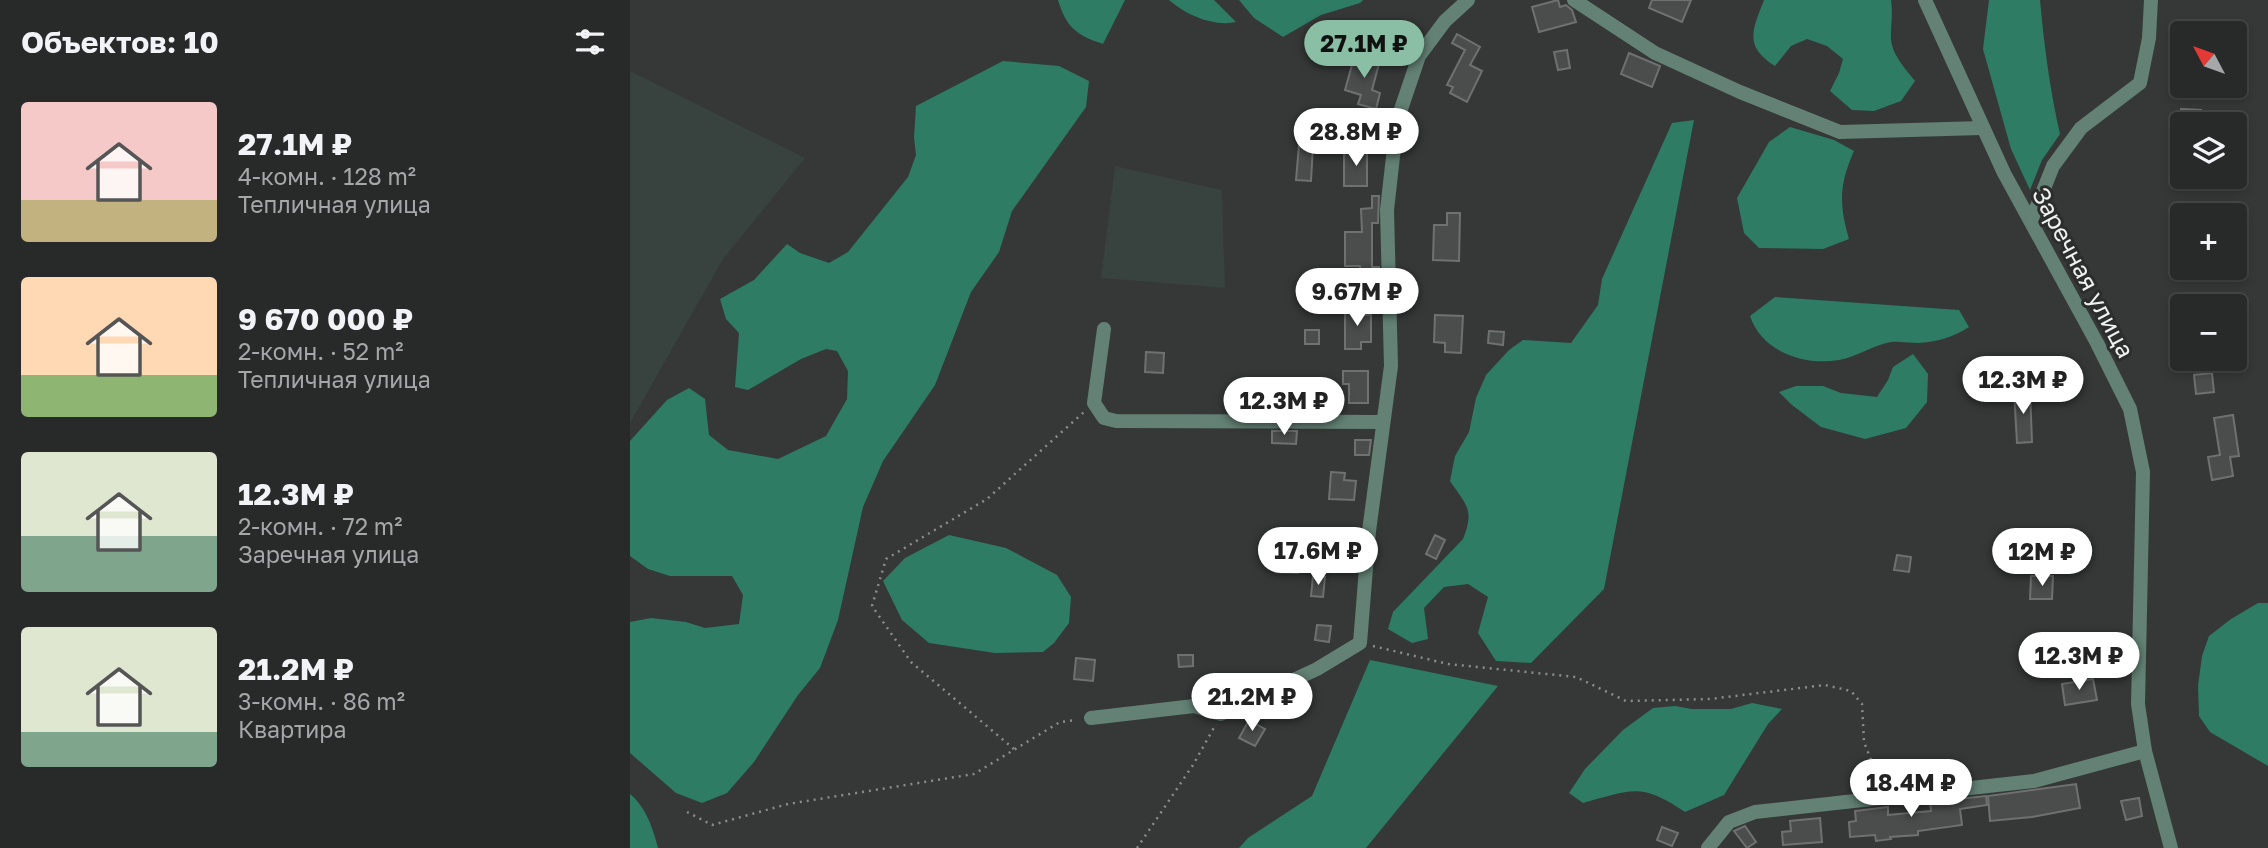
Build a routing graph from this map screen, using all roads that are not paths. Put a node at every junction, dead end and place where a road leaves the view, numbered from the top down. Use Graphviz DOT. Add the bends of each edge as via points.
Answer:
graph roads {
  1 [pos="1468,0"];
  2 [pos="1574,0"];
  3 [pos="1925,0"];
  4 [pos="2151,0"];
  5 [pos="1982,128"];
  6 [pos="2031,221"];
  7 [pos="1104,329"];
  8 [pos="1384,422"];
  9 [pos="1091,718"];
  10 [pos="2145,751"];
  11 [pos="1708,848"];
  12 [pos="2171,848"];
  1 -- 8 [label="street" via="1419,56 1397,121 1387,209 1391,366"];
  2 -- 5 [label="street" via="1655,52 1840,132"];
  3 -- 5 [label="street, Заречная улица"];
  4 -- 6 [label="street" via="2140,83 2081,128 2053,166"];
  5 -- 6 [label="street, Заречная улица"];
  6 -- 10 [label="street, Заречная улица" via="2130,409 2143,472 2138,704"];
  7 -- 8 [label="street" via="1094,403 1104,418"];
  8 -- 9 [label="street" via="1360,643 1317,669 1221,713 1194,706"];
  10 -- 11 [label="street" via="2034,781 1755,812 1729,822"];
  10 -- 12 [label="street, Заречная улица"];
}
